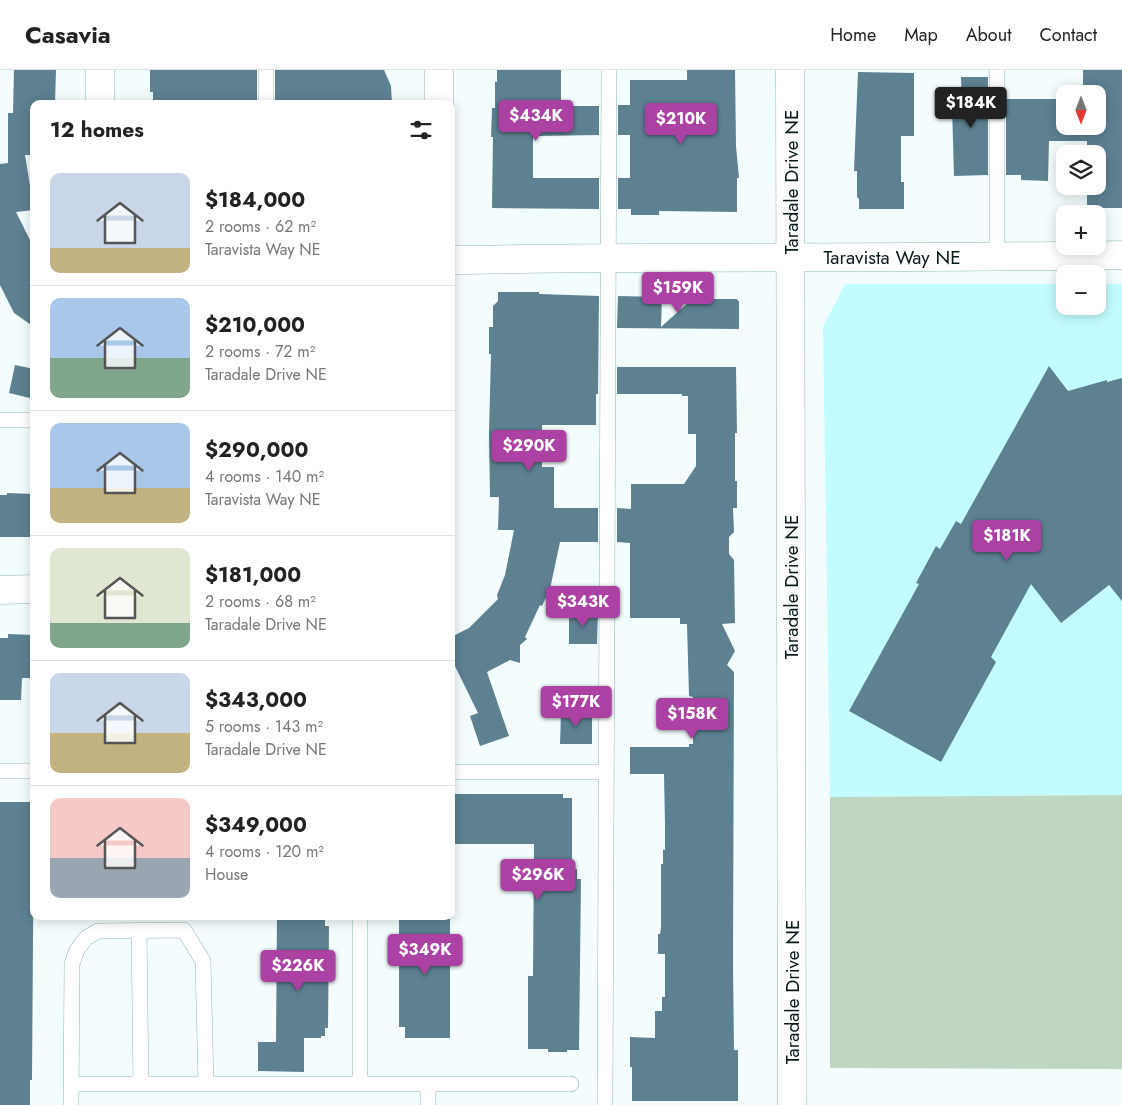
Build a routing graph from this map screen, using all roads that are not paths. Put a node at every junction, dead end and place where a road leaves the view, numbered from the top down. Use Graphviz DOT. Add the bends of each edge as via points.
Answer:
graph roads {
  1 [pos="100,70"];
  2 [pos="266,70"];
  3 [pos="439,70"];
  4 [pos="609,70"];
  5 [pos="790,70"];
  6 [pos="997,70"];
  7 [pos="100,100"];
  8 [pos="266,100"];
  9 [pos="439,100"];
  10 [pos="1122,255"];
  11 [pos="609,258"];
  12 [pos="791,258"];
  13 [pos="997,258"];
  14 [pos="455,260"];
  15 [pos="0,420"];
  16 [pos="30,420"];
  17 [pos="0,590"];
  18 [pos="30,590"];
  19 [pos="0,771"];
  20 [pos="30,771"];
  21 [pos="455,772"];
  22 [pos="606,772"];
  23 [pos="360,920"];
  24 [pos="184,923"];
  25 [pos="139,931"];
  26 [pos="70,1084"];
  27 [pos="141,1084"];
  28 [pos="206,1084"];
  29 [pos="360,1084"];
  30 [pos="428,1084"];
  31 [pos="571,1084"];
  32 [pos="71,1105"];
  33 [pos="428,1105"];
  34 [pos="605,1105"];
  35 [pos="792,1105"];
  1 -- 7 [label="street"];
  2 -- 8 [label="lane"];
  3 -- 9 [label="street"];
  4 -- 11 [label="lane"];
  5 -- 12 [label="street, Taradale Drive NE"];
  6 -- 13 [label="lane"];
  10 -- 13 [label="street, Taravista Way NE"];
  11 -- 12 [label="street, Taravista Way NE"];
  11 -- 14 [label="street, Taravista Way NE"];
  11 -- 22 [label="lane"];
  12 -- 13 [label="street, Taravista Way NE"];
  12 -- 35 [label="street, Taradale Drive NE"];
  15 -- 16 [label="lane"];
  17 -- 18 [label="street"];
  19 -- 20 [label="lane"];
  21 -- 22 [label="lane"];
  22 -- 34 [label="lane"];
  23 -- 29 [label="lane"];
  24 -- 25 [label="lane"];
  24 -- 28 [label="lane" via="203,961"];
  25 -- 26 [label="lane" via="98,931 86,938 77,950 72,964"];
  25 -- 27 [label="lane"];
  26 -- 27 [label="lane"];
  26 -- 32 [label="lane"];
  27 -- 28 [label="lane"];
  28 -- 29 [label="lane"];
  29 -- 30 [label="lane"];
  30 -- 31 [label="lane"];
  30 -- 33 [label="lane"];
}
